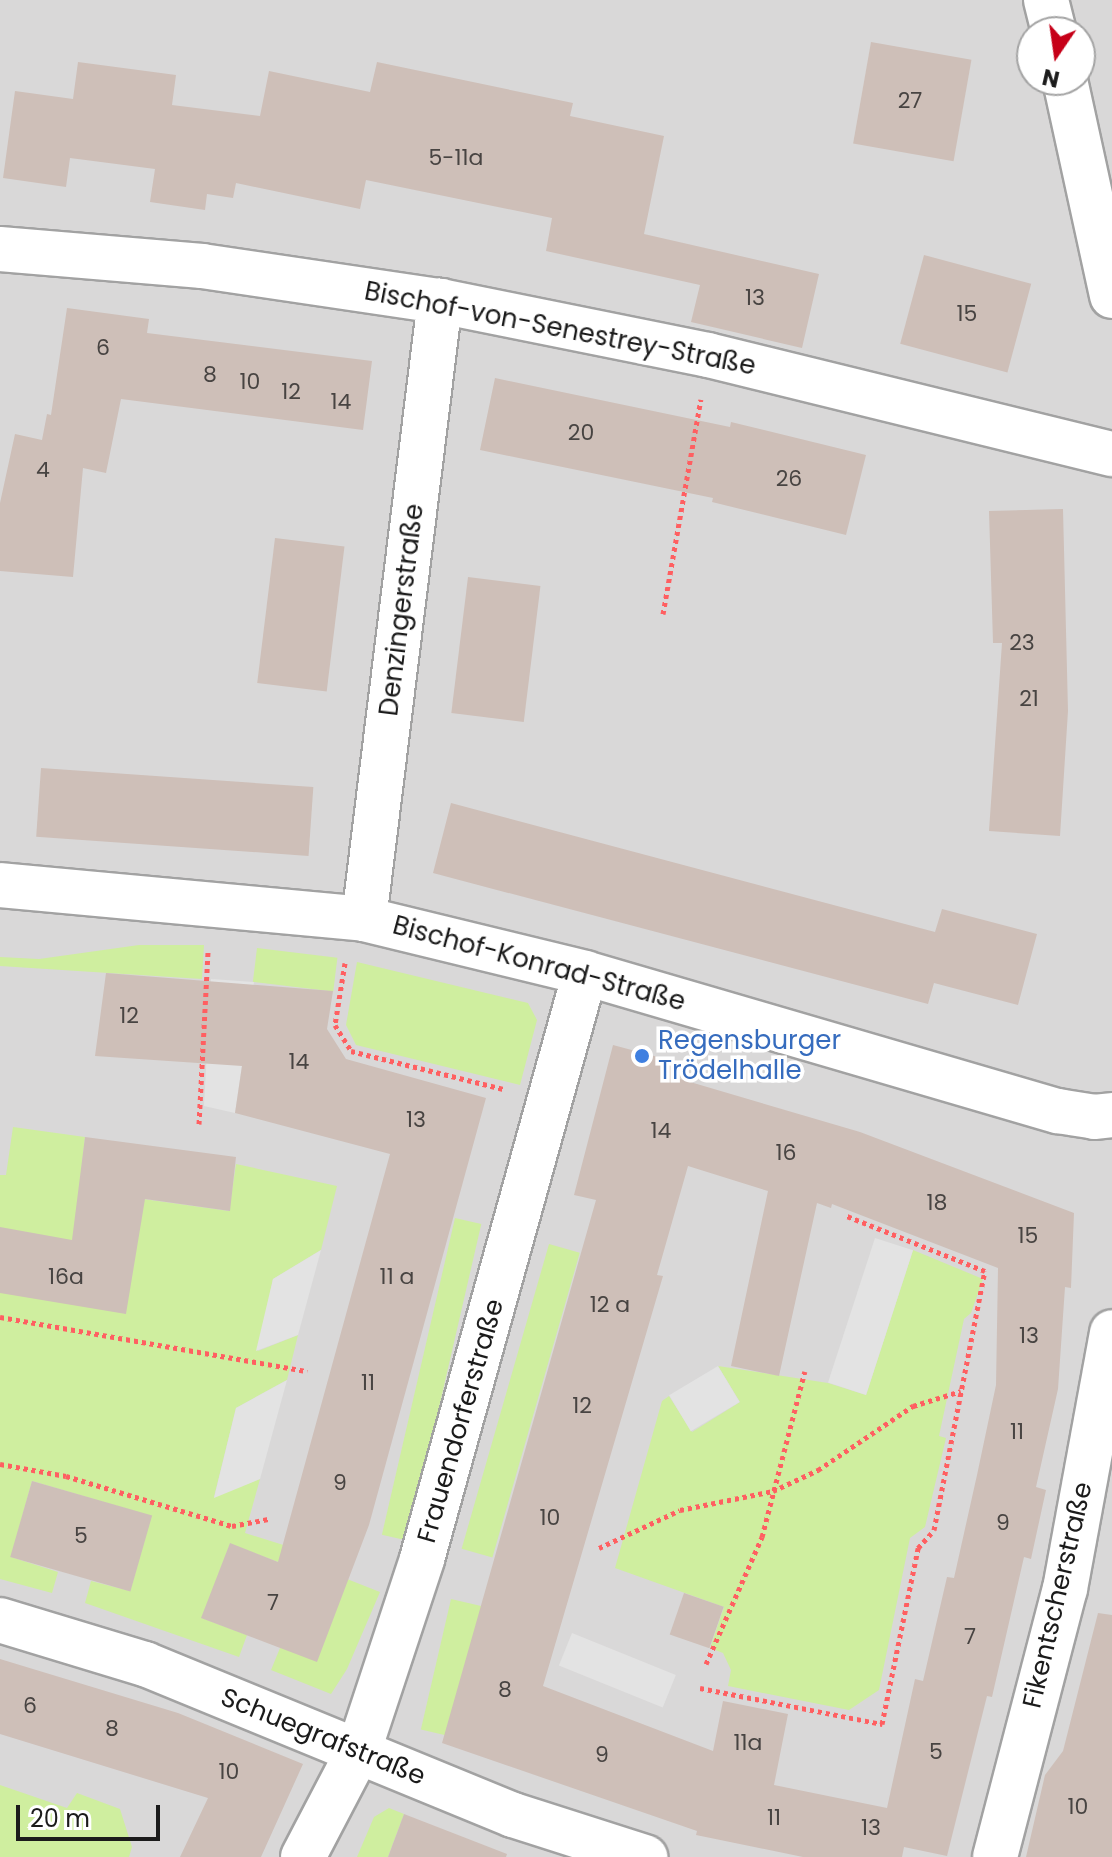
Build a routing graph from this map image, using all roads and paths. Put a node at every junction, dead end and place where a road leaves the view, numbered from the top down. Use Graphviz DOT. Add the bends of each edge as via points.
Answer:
graph roads {
  1 [pos="1068,96"];
  2 [pos="0,249"];
  3 [pos="1112,296"];
  4 [pos="440,301"];
  5 [pos="708,355"];
  6 [pos="1112,454"];
  7 [pos="663,614"];
  8 [pos="0,885"];
  9 [pos="211,902"];
  10 [pos="358,918"];
  11 [pos="585,973"];
  12 [pos="509,1091"];
  13 [pos="1112,1115"];
  14 [pos="199,1124"];
  15 [pos="847,1216"];
  16 [pos="0,1317"];
  17 [pos="1112,1332"];
  18 [pos="307,1371"];
  19 [pos="805,1371"];
  20 [pos="961,1391"];
  21 [pos="0,1464"];
  22 [pos="773,1491"];
  23 [pos="268,1519"];
  24 [pos="599,1548"];
  25 [pos="0,1620"];
  26 [pos="706,1664"];
  27 [pos="700,1688"];
  28 [pos="359,1750"];
  29 [pos="303,1857"];
  30 [pos="645,1857"];
  31 [pos="995,1857"];
  1 -- 3 [label="street"];
  2 -- 4 [label="street, Bischof-von-Senestrey-Straße" via="202,266"];
  4 -- 5 [label="street, Bischof-von-Senestrey-Straße"];
  4 -- 10 [label="street, Denzingerstraße"];
  5 -- 6 [label="street, Bischof-von-Senestrey-Straße"];
  5 -- 7 [label="path"];
  8 -- 9 [label="street, Bischof-Konrad-Straße"];
  9 -- 10 [label="street, Bischof-Konrad-Straße"];
  9 -- 14 [label="path"];
  10 -- 11 [label="street, Bischof-Konrad-Straße"];
  10 -- 12 [label="path" via="335,1025 351,1051"];
  11 -- 13 [label="street, Bischof-Konrad-Straße" via="1058,1111"];
  11 -- 28 [label="street, Frauendorferstraße" via="422,1559"];
  15 -- 20 [label="path" via="985,1271"];
  16 -- 18 [label="path"];
  17 -- 31 [label="street, Fikentscherstraße" via="1065,1589"];
  19 -- 22 [label="path"];
  20 -- 22 [label="path" via="913,1406 818,1470"];
  20 -- 27 [label="path" via="934,1530 918,1548 882,1724"];
  21 -- 23 [label="path" via="66,1476 232,1526"];
  22 -- 24 [label="path" via="680,1510"];
  22 -- 26 [label="path" via="762,1537"];
  25 -- 28 [label="street, Schuegrafstraße" via="145,1664"];
  28 -- 29 [label="street, Frauendorferstraße"];
  28 -- 30 [label="street, Schuegrafstraße" via="513,1815"];
}
